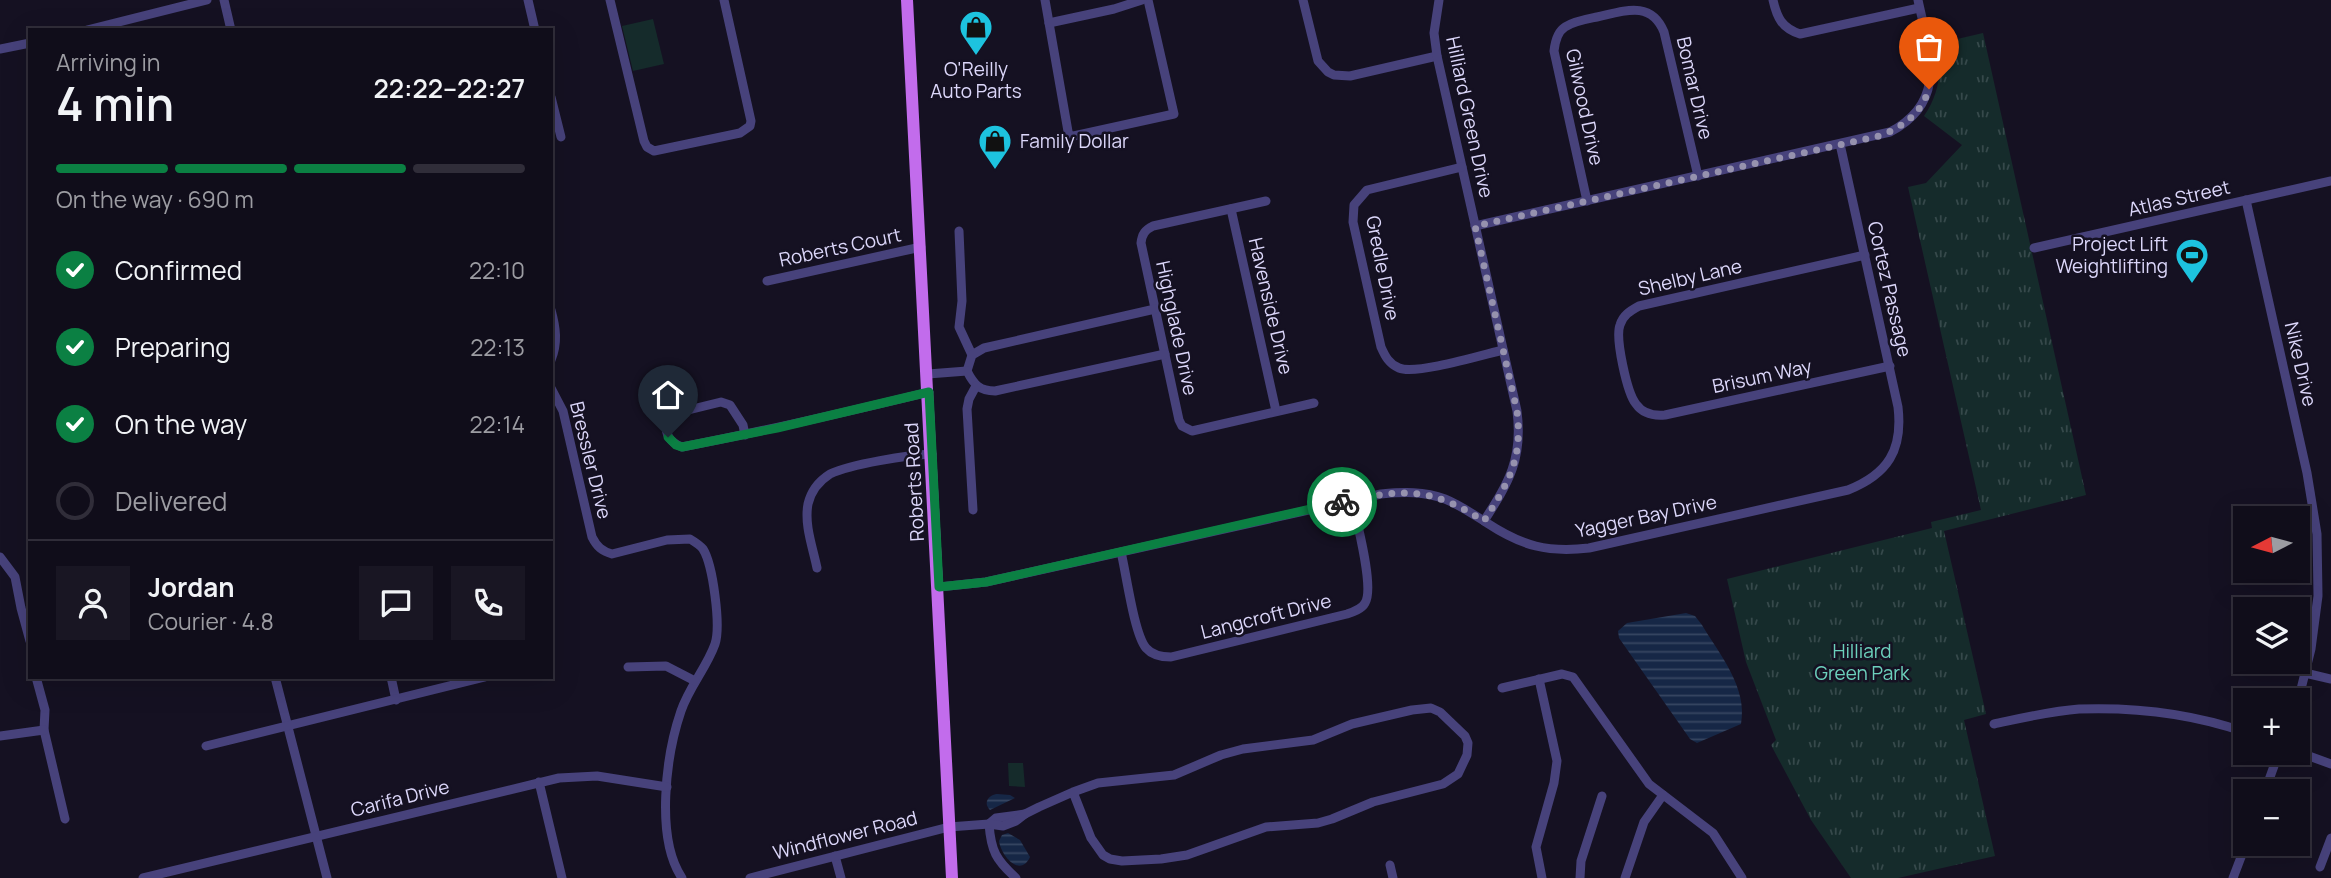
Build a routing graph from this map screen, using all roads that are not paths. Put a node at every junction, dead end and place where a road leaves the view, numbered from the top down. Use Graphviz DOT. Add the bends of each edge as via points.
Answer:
graph roads {
  1 [pos="207,0"];
  2 [pos="224,0"];
  3 [pos="528,0"];
  4 [pos="610,0"];
  5 [pos="724,0"];
  6 [pos="907,0"];
  7 [pos="1045,0"];
  8 [pos="1142,0"];
  9 [pos="1148,0"];
  10 [pos="1303,0"];
  11 [pos="1439,0"];
  12 [pos="1773,0"];
  13 [pos="1918,4"];
  14 [pos="1649,13"];
  15 [pos="1049,23"];
  16 [pos="101,28"];
  17 [pos="231,28"];
  18 [pos="535,28"];
  19 [pos="28,43"];
  20 [pos="0,49"];
  21 [pos="1437,56"];
  22 [pos="553,105"];
  23 [pos="561,136"];
  24 [pos="1840,144"];
  25 [pos="1462,167"];
  26 [pos="1698,176"];
  27 [pos="2331,181"];
  28 [pos="1266,201"];
  29 [pos="1587,201"];
  30 [pos="2246,201"];
  31 [pos="1231,209"];
  32 [pos="1475,226"];
  33 [pos="959,231"];
  34 [pos="921,247"];
  35 [pos="2035,248"];
  36 [pos="1865,255"];
  37 [pos="767,281"];
  38 [pos="1155,309"];
  39 [pos="553,321"];
  40 [pos="1503,350"];
  41 [pos="1165,354"];
  42 [pos="553,355"];
  43 [pos="972,355"];
  44 [pos="1890,366"];
  45 [pos="967,371"];
  46 [pos="928,374"];
  47 [pos="976,386"];
  48 [pos="553,392"];
  49 [pos="929,392"];
  50 [pos="1314,403"];
  51 [pos="1642,410"];
  52 [pos="1276,411"];
  53 [pos="745,435"];
  54 [pos="1898,442"];
  55 [pos="932,454"];
  56 [pos="1352,500"];
  57 [pos="973,510"];
  58 [pos="1484,521"];
  59 [pos="1121,552"];
  60 [pos="2,562"];
  61 [pos="817,568"];
  62 [pos="939,587"];
  63 [pos="2318,596"];
  64 [pos="2331,596"];
  65 [pos="28,632"];
  66 [pos="2310,653"];
  67 [pos="628,667"];
  68 [pos="2305,674"];
  69 [pos="37,679"];
  70 [pos="275,679"];
  71 [pos="391,679"];
  72 [pos="477,679"];
  73 [pos="1539,679"];
  74 [pos="2331,680"];
  75 [pos="695,681"];
  76 [pos="1502,688"];
  77 [pos="2301,688"];
  78 [pos="396,700"];
  79 [pos="1994,724"];
  80 [pos="286,727"];
  81 [pos="2233,729"];
  82 [pos="44,730"];
  83 [pos="0,736"];
  84 [pos="206,746"];
  85 [pos="2310,756"];
  86 [pos="2331,764"];
  87 [pos="539,782"];
  88 [pos="667,786"];
  89 [pos="1073,792"];
  90 [pos="1663,794"];
  91 [pos="1602,796"];
  92 [pos="65,819"];
  93 [pos="989,824"];
  94 [pos="949,827"];
  95 [pos="316,836"];
  96 [pos="2331,838"];
  97 [pos="835,856"];
  98 [pos="2241,856"];
  99 [pos="1390,865"];
  100 [pos="2320,867"];
  101 [pos="143,878"];
  102 [pos="327,878"];
  103 [pos="562,878"];
  104 [pos="682,878"];
  105 [pos="750,878"];
  106 [pos="841,878"];
  107 [pos="952,878"];
  108 [pos="1016,878"];
  109 [pos="1393,878"];
  110 [pos="1542,878"];
  111 [pos="1580,878"];
  112 [pos="1625,878"];
  113 [pos="1742,878"];
  114 [pos="2233,878"];
  1 -- 16 [label="street"];
  2 -- 17 [label="street"];
  3 -- 18 [label="street"];
  4 -- 5 [label="street" via="650,150 740,133 750,126"];
  6 -- 34 [label="main road, Roberts Road"];
  7 -- 15 [label="street"];
  8 -- 15 [label="street"];
  9 -- 15 [label="street" via="1174,114 1069,137"];
  10 -- 21 [label="street" via="1318,61 1334,75 1350,76"];
  11 -- 21 [label="street, Hilliard Green Drive" via="1434,33"];
  12 -- 13 [label="street" via="1778,18 1800,34"];
  13 -- 24 [label="street" via="1931,67 1922,107 1902,125 1879,136"];
  14 -- 26 [label="street, Bomar Drive" via="1664,32"];
  14 -- 29 [label="street, Gilwood Drive" via="1637,9 1576,22 1565,26 1555,42"];
  19 -- 20 [label="street"];
  21 -- 25 [label="street, Hilliard Green Drive"];
  22 -- 23 [label="street"];
  24 -- 26 [label="street"];
  24 -- 36 [label="street, Cortez Passage"];
  25 -- 32 [label="street, Hilliard Green Drive"];
  25 -- 40 [label="street, Gredle Drive" via="1375,187 1354,205 1353,222 1381,347 1395,366 1407,370"];
  26 -- 29 [label="street"];
  27 -- 30 [label="street, Atlas Street"];
  28 -- 31 [label="street"];
  29 -- 32 [label="street"];
  30 -- 35 [label="street, Atlas Street"];
  30 -- 63 [label="street, Nike Drive" via="2310,485 2319,558"];
  31 -- 38 [label="street, Highglade Drive" via="1146,229 1141,243"];
  31 -- 52 [label="street, Havenside Drive"];
  32 -- 40 [label="street, Hilliard Green Drive"];
  33 -- 43 [label="street" via="959,327"];
  34 -- 37 [label="street, Roberts Court"];
  34 -- 46 [label="main road, Roberts Road"];
  36 -- 44 [label="street, Cortez Passage"];
  36 -- 51 [label="street, Shelby Lane" via="1629,311 1618,334 1630,393"];
  38 -- 41 [label="street, Highglade Drive"];
  38 -- 43 [label="street" via="984,348"];
  39 -- 42 [label="street"];
  40 -- 58 [label="street, Hilliard Green Drive" via="1517,411 1518,453 1507,483"];
  41 -- 47 [label="street" via="995,391"];
  41 -- 52 [label="street, Highglade Drive" via="1179,420 1186,430"];
  43 -- 45 [label="street"];
  44 -- 51 [label="street, Brisum Way" via="1665,415"];
  44 -- 54 [label="street, Cortez Passage" via="1899,416"];
  45 -- 46 [label="street"];
  45 -- 47 [label="street"];
  46 -- 49 [label="main road, Roberts Road"];
  47 -- 57 [label="street" via="967,410"];
  48 -- 75 [label="street, Bressler Drive" via="562,411 596,545 612,554 687,539 704,551 718,625 715,643"];
  49 -- 53 [label="street"];
  49 -- 55 [label="main road, Roberts Road"];
  50 -- 52 [label="street"];
  53 -- 53 [label="street" via="730,405 721,402 672,414 666,421 671,441 682,447"];
  54 -- 58 [label="street, Yagger Bay Drive" via="1879,473 1848,490 1590,548 1530,546"];
  55 -- 61 [label="street" via="843,469 821,481 812,491 807,517"];
  55 -- 62 [label="main road, Roberts Road"];
  56 -- 58 [label="street, Yagger Bay Drive" via="1403,492 1426,494"];
  56 -- 59 [label="street, Yagger Bay Drive"];
  56 -- 59 [label="street, Langcroft Drive" via="1369,580 1366,603 1347,614 1171,657 1145,648"];
  59 -- 62 [label="street, Yagger Bay Drive" via="986,582"];
  60 -- 65 [label="street" via="16,577"];
  62 -- 94 [label="main road, Roberts Road"];
  63 -- 64 [label="street"];
  63 -- 66 [label="street, Nike Drive"];
  67 -- 75 [label="street" via="666,666"];
  68 -- 74 [label="street"];
  68 -- 77 [label="street, Nike Drive"];
  69 -- 82 [label="street" via="45,710"];
  70 -- 80 [label="street"];
  71 -- 78 [label="street"];
  72 -- 78 [label="street"];
  73 -- 76 [label="street"];
  73 -- 90 [label="street" via="1562,674 1573,677 1649,784"];
  73 -- 110 [label="street" via="1557,761 1536,847"];
  75 -- 88 [label="street, Bressler Drive" via="681,709"];
  78 -- 80 [label="street"];
  79 -- 81 [label="street" via="2078,709 2132,709"];
  80 -- 84 [label="street"];
  80 -- 95 [label="street"];
  82 -- 83 [label="street"];
  82 -- 92 [label="street"];
  85 -- 86 [label="street"];
  87 -- 88 [label="street, Carifa Drive" via="586,775"];
  87 -- 95 [label="street, Carifa Drive"];
  87 -- 103 [label="street"];
  88 -- 104 [label="street, Bressler Drive" via="668,841"];
  89 -- 89 [label="street, Windflower Road" via="1091,838 1103,855 1122,861 1161,859 1187,855 1266,827 1318,823 1373,802 1443,785 1458,774 1468,743 1440,712 1425,708 1352,724 1313,740 1243,749 1174,775 1098,783"];
  89 -- 93 [label="street, Windflower Road" via="1003,826"];
  90 -- 112 [label="street" via="1644,822"];
  90 -- 113 [label="street" via="1713,833"];
  91 -- 111 [label="street"];
  93 -- 94 [label="street, Windflower Road"];
  93 -- 108 [label="street" via="996,858"];
  94 -- 97 [label="street, Windflower Road"];
  94 -- 107 [label="main road, Roberts Road"];
  95 -- 101 [label="street, Carifa Drive"];
  95 -- 102 [label="street"];
  96 -- 100 [label="street"];
  97 -- 105 [label="street, Windflower Road"];
  97 -- 106 [label="street"];
  98 -- 114 [label="street"];
  99 -- 109 [label="street"];
}
